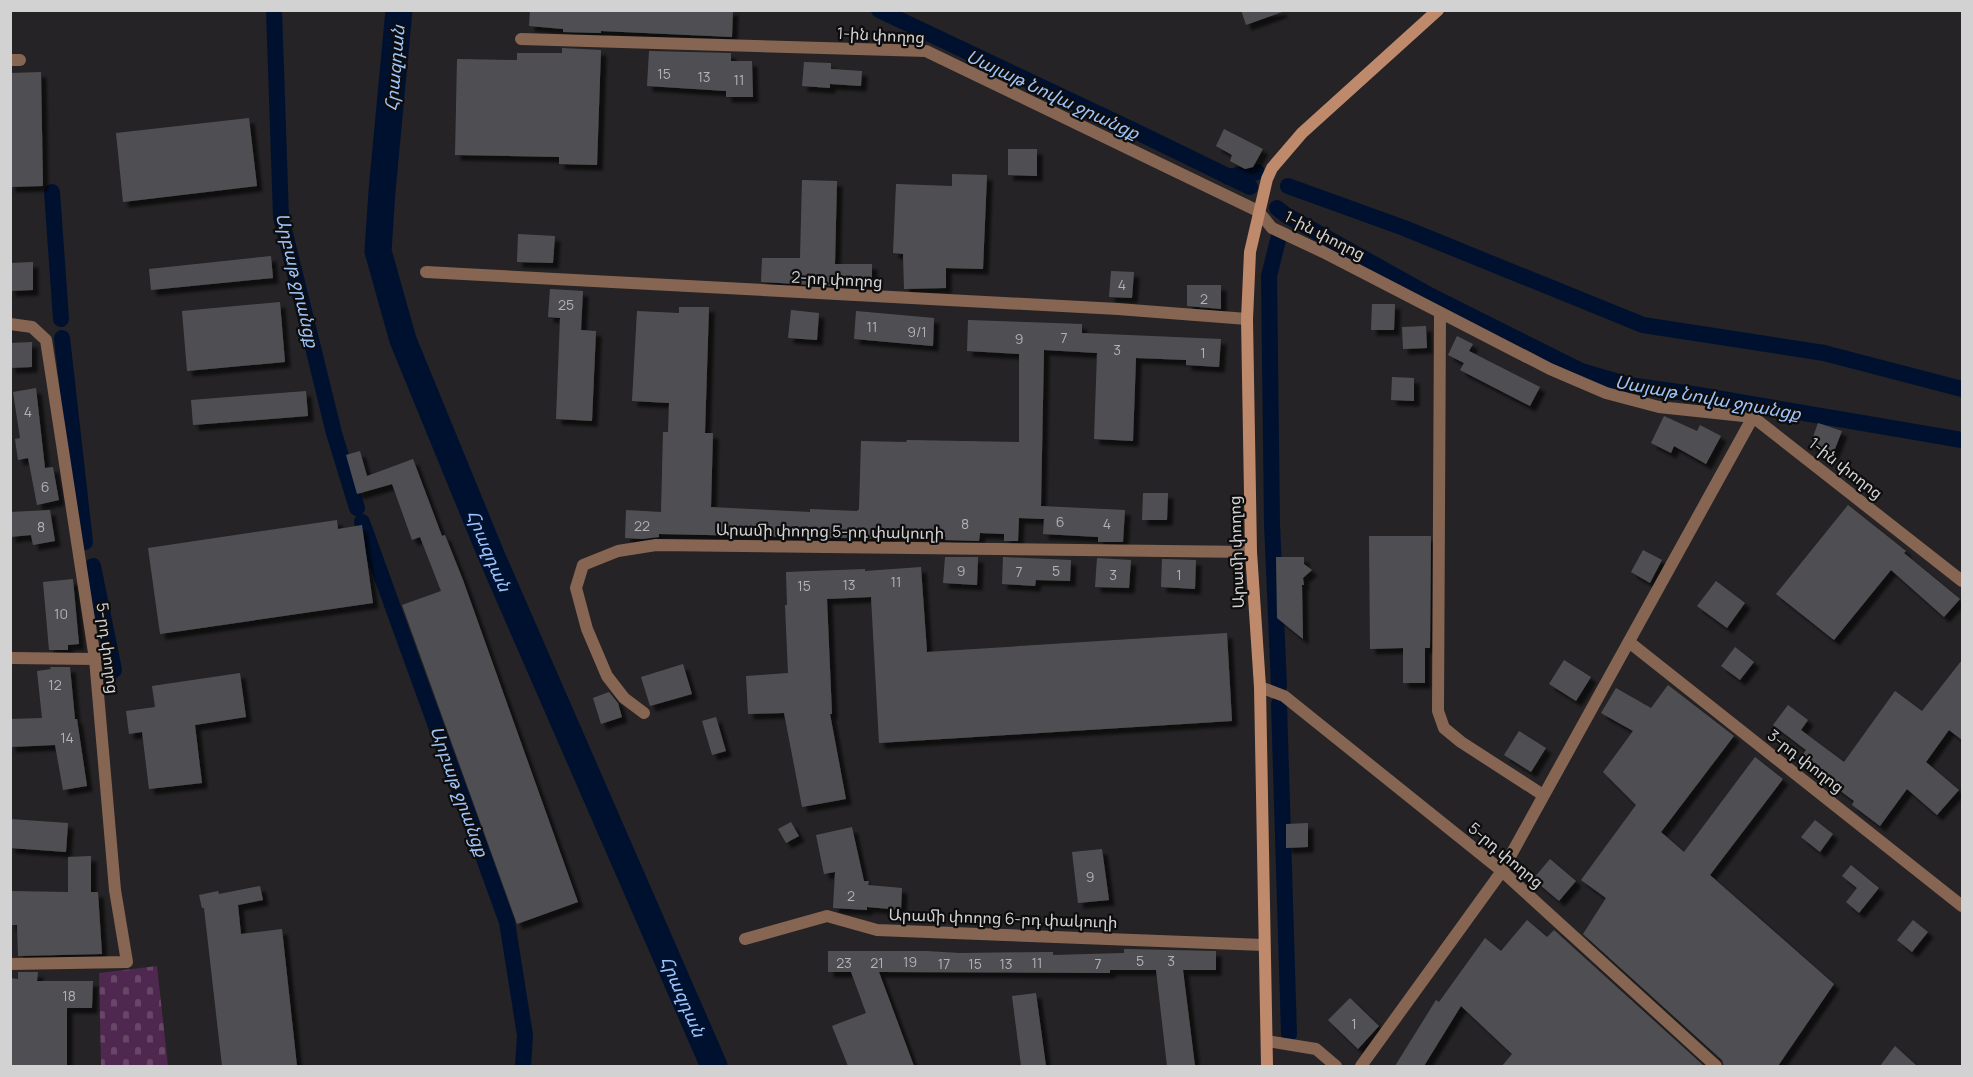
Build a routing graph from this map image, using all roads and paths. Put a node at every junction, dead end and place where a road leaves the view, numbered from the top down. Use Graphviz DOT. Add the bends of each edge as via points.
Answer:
graph roads {
  1 [pos="1438,10"];
  2 [pos="521,39"];
  3 [pos="1258,212"];
  4 [pos="426,272"];
  5 [pos="1440,313"];
  6 [pos="1247,319"];
  7 [pos="10,324"];
  8 [pos="1753,417"];
  9 [pos="1251,552"];
  10 [pos="1962,580"];
  11 [pos="1629,642"];
  12 [pos="10,658"];
  13 [pos="95,658"];
  14 [pos="1260,687"];
  15 [pos="644,713"];
  16 [pos="1543,795"];
  17 [pos="1502,871"];
  18 [pos="1962,906"];
  19 [pos="745,939"];
  20 [pos="1264,945"];
  21 [pos="10,964"];
  22 [pos="1267,1041"];
  23 [pos="1267,1066"];
  24 [pos="1336,1066"];
  25 [pos="1361,1066"];
  26 [pos="1716,1066"];
  1 -- 3 [label="main road, Արամի փողոց" via="1302,133 1272,168"];
  2 -- 3 [label="street, 1-ին փողոց" via="926,51"];
  3 -- 5 [label="street, 1-ին փողոց" via="1272,228"];
  3 -- 6 [label="main road, Արամի փողոց" via="1250,252"];
  4 -- 6 [label="street, 2-րդ փողոց"];
  5 -- 8 [label="street, 1-ին փողոց" via="1606,393 1659,407"];
  5 -- 16 [label="street" via="1438,711 1444,728 1461,742"];
  6 -- 9 [label="main road, Արամի փողոց"];
  7 -- 13 [label="street, 5-րդ փողոց" via="32,327 46,340"];
  8 -- 10 [label="street, 1-ին փողոց"];
  8 -- 11 [label="street"];
  9 -- 14 [label="main road, Արամի փողոց"];
  9 -- 15 [label="street, Արամի փողոց 5-րդ փակուղի" via="657,545 618,550 583,565 576,588 587,629 607,676 624,698"];
  11 -- 16 [label="street"];
  11 -- 18 [label="street, 3-րդ փողոց"];
  12 -- 13 [label="street"];
  13 -- 21 [label="street, 5-րդ փողոց" via="115,890 127,962"];
  14 -- 17 [label="street, 5-րդ փողոց" via="1284,696"];
  14 -- 20 [label="main road, Արամի փողոց"];
  16 -- 17 [label="street"];
  17 -- 25 [label="street"];
  17 -- 26 [label="street, 5-րդ փողոց"];
  19 -- 20 [label="street, Արամի փողոց 6-րդ փակուղի" via="827,916 877,930"];
  20 -- 22 [label="main road, Արամի փողոց"];
  22 -- 23 [label="main road, Արամի փողոց"];
  22 -- 24 [label="street" via="1316,1048"];
}
